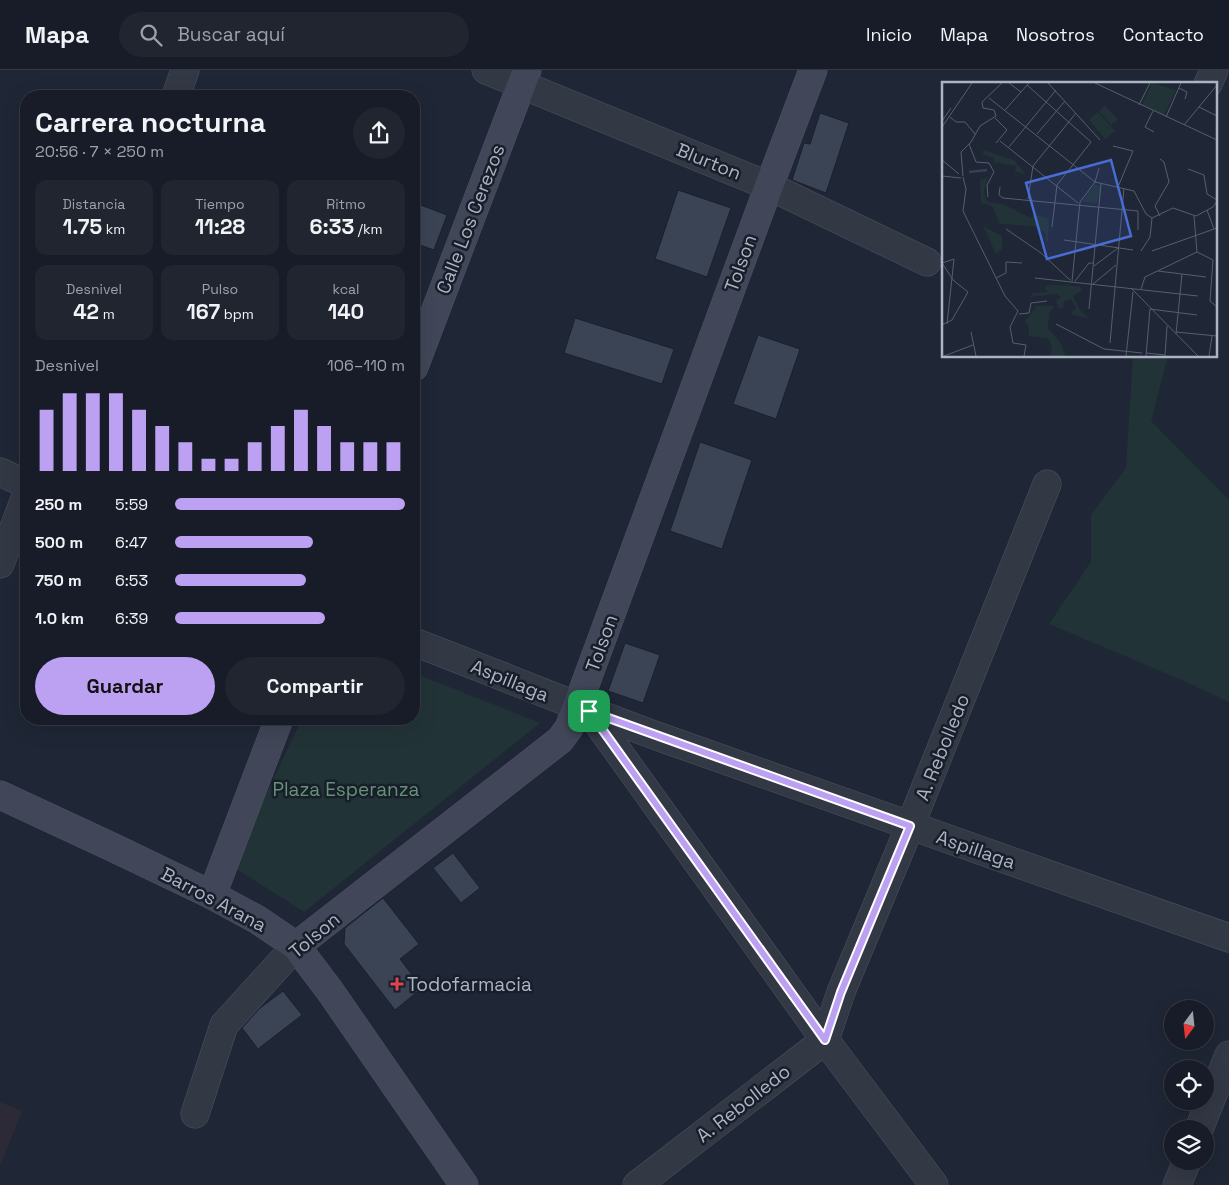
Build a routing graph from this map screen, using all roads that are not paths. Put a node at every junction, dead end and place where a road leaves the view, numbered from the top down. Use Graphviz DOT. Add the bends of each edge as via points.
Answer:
graph roads {
  1 [pos="185,70"];
  2 [pos="486,70"];
  3 [pos="813,70"];
  4 [pos="1214,70"];
  5 [pos="524,77"];
  6 [pos="1209,82"];
  7 [pos="178,90"];
  8 [pos="769,186"];
  9 [pos="928,262"];
  10 [pos="420,351"];
  11 [pos="0,472"];
  12 [pos="20,481"];
  13 [pos="1047,484"];
  14 [pos="20,512"];
  15 [pos="0,564"];
  16 [pos="420,644"];
  17 [pos="584,709"];
  18 [pos="277,725"];
  19 [pos="0,796"];
  20 [pos="910,826"];
  21 [pos="212,895"];
  22 [pos="1229,938"];
  23 [pos="296,946"];
  24 [pos="825,1040"];
  25 [pos="1229,1055"];
  26 [pos="195,1114"];
  27 [pos="1204,1120"];
  28 [pos="1183,1170"];
  29 [pos="464,1185"];
  30 [pos="637,1185"];
  31 [pos="934,1185"];
  32 [pos="1177,1185"];
  1 -- 7 [label="street"];
  2 -- 5 [label="street, Blurton"];
  3 -- 8 [label="street, Tolson"];
  4 -- 6 [label="street"];
  5 -- 8 [label="street, Blurton"];
  5 -- 10 [label="street, Calle Los Cerezos"];
  8 -- 9 [label="street, Blurton"];
  8 -- 17 [label="street, Tolson"];
  11 -- 12 [label="street"];
  13 -- 20 [label="street, A. Rebolledo"];
  14 -- 15 [label="street"];
  16 -- 17 [label="street, Aspillaga"];
  17 -- 20 [label="street, Aspillaga"];
  17 -- 23 [label="street, Tolson" via="560,740"];
  17 -- 24 [label="street"];
  18 -- 21 [label="street"];
  19 -- 21 [label="street, Barros Arana"];
  20 -- 22 [label="street, Aspillaga"];
  20 -- 24 [label="street, A. Rebolledo" via="841,992"];
  21 -- 23 [label="street, Barros Arana" via="258,920"];
  23 -- 26 [label="street, Tolson" via="224,1026"];
  23 -- 29 [label="street, Barros Arana" via="330,990"];
  24 -- 30 [label="street, A. Rebolledo"];
  24 -- 31 [label="street"];
  25 -- 27 [label="street"];
  28 -- 32 [label="street"];
}
